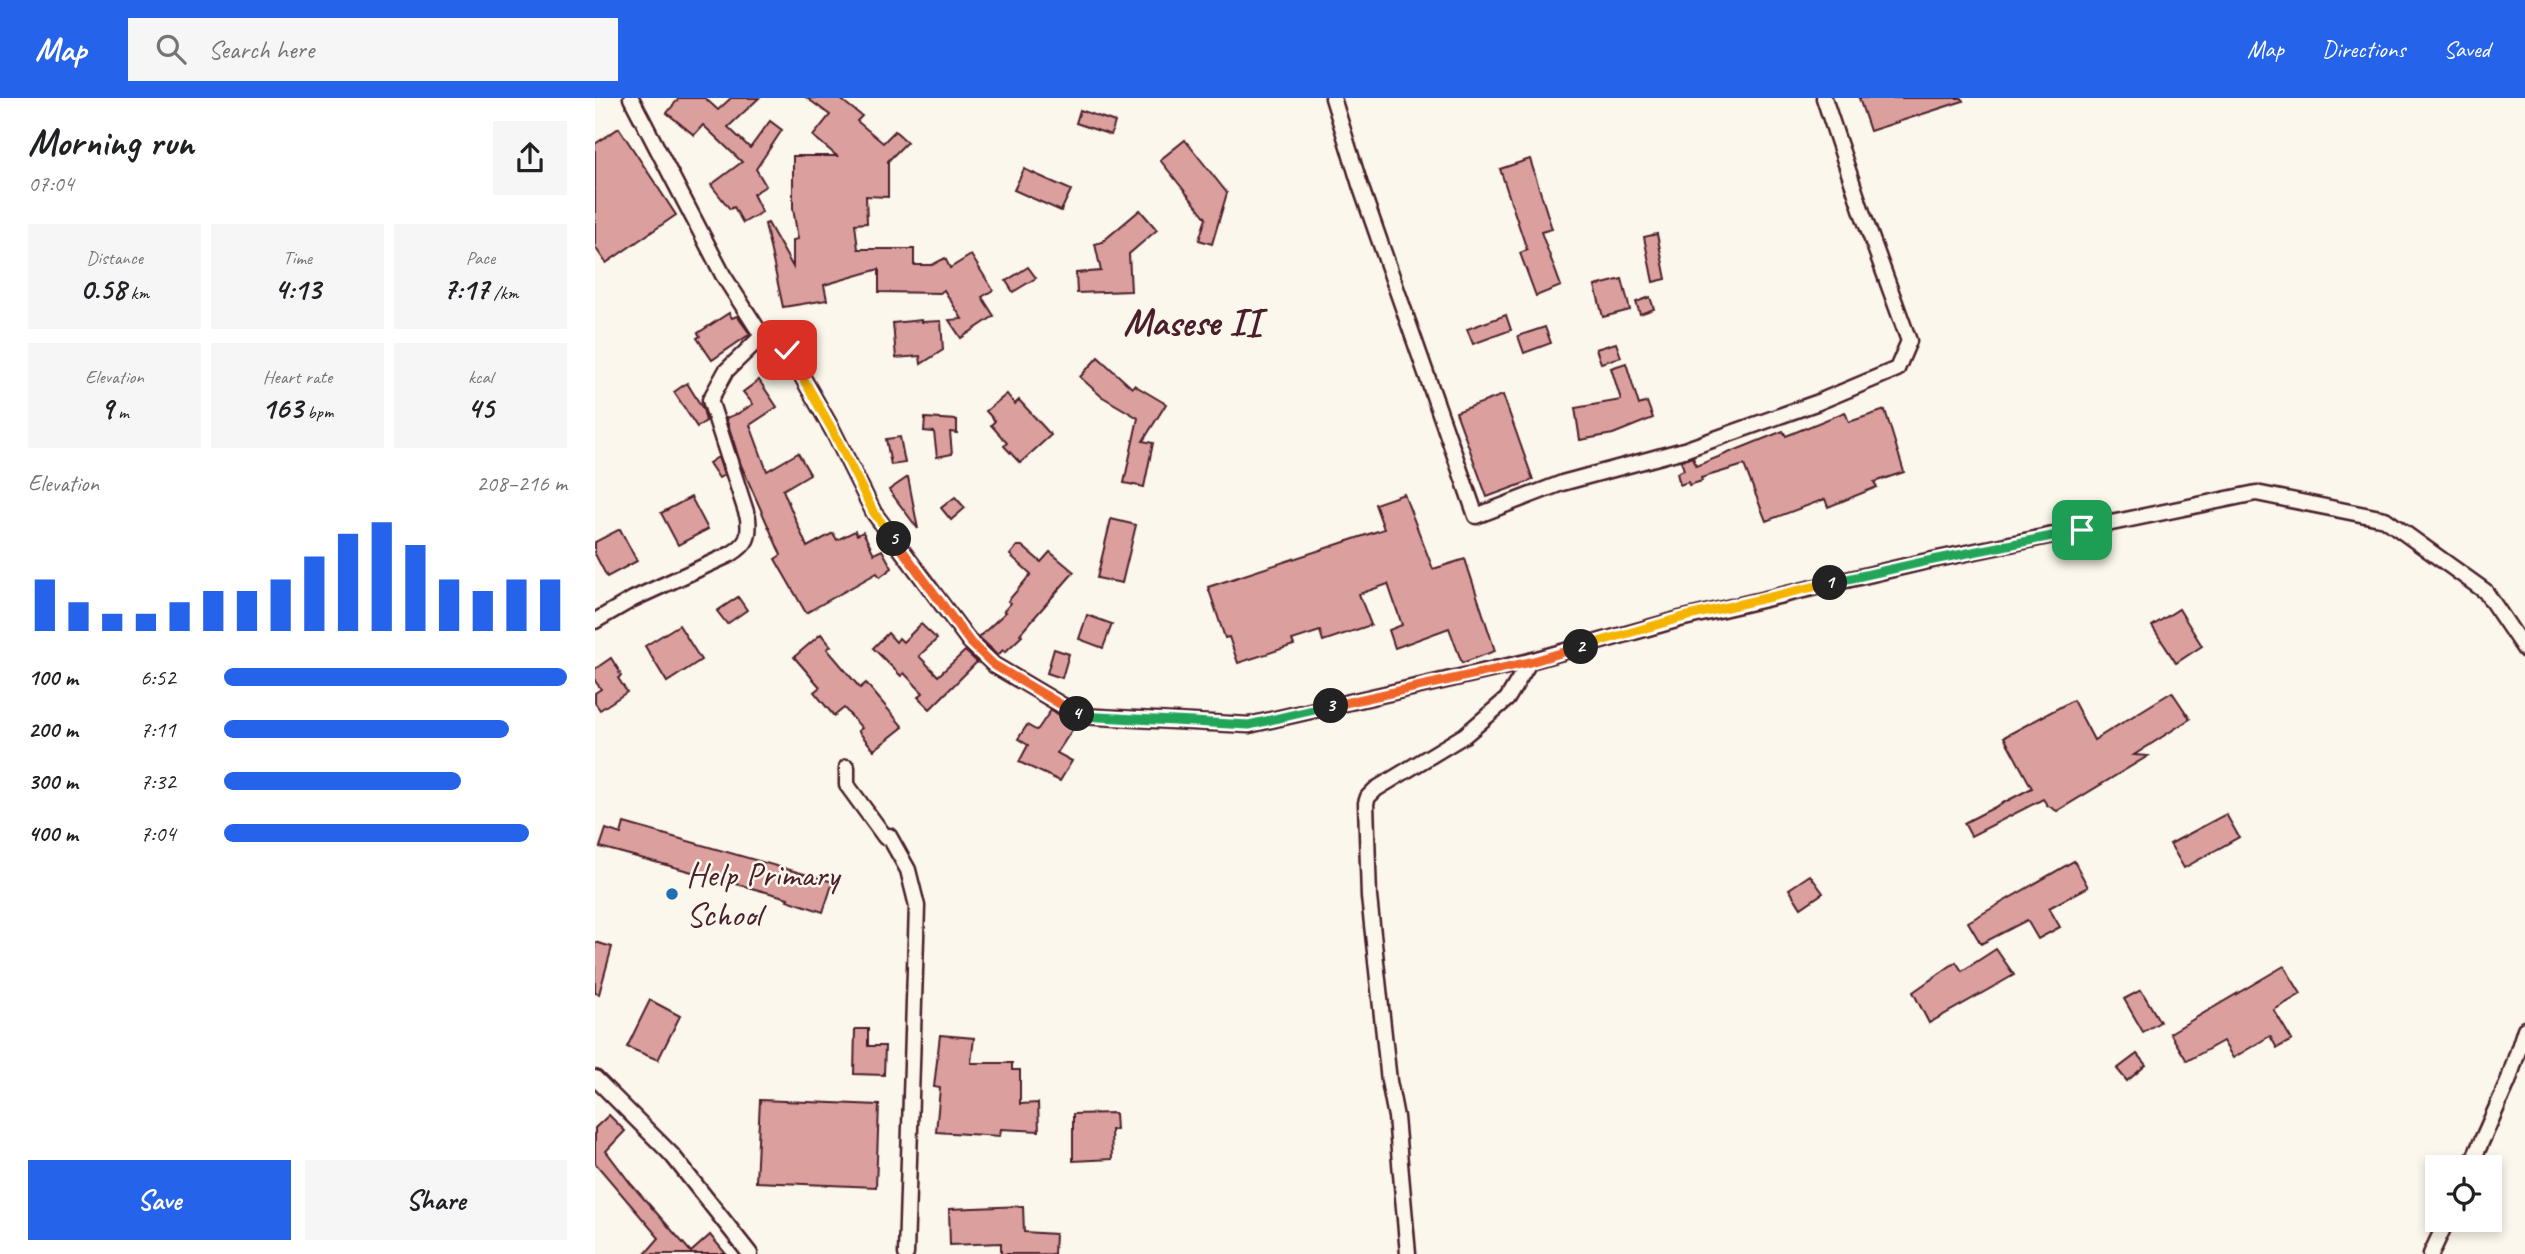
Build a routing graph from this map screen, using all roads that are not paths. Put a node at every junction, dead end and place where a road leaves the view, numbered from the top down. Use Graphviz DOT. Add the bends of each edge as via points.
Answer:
graph roads {
  1 [pos="631,98"];
  2 [pos="1333,98"];
  3 [pos="1824,98"];
  4 [pos="762,337"];
  5 [pos="595,621"];
  6 [pos="2525,650"];
  7 [pos="1530,662"];
  8 [pos="847,768"];
  9 [pos="2525,1029"];
  10 [pos="595,1078"];
  11 [pos="2475,1155"];
  12 [pos="2441,1232"];
  13 [pos="750,1254"];
  14 [pos="905,1254"];
  15 [pos="1408,1254"];
  16 [pos="2431,1254"];
  1 -- 4 [label="street" via="723,275"];
  2 -- 3 [label="street" via="1476,516 1562,483 1684,450 1897,369 1909,341"];
  4 -- 5 [label="street" via="726,371 710,400 748,519 748,540 730,554"];
  4 -- 7 [label="street" via="777,338 787,350 874,513 970,642 994,665 1080,716 1249,725"];
  6 -- 7 [label="street" via="2485,591 2385,519 2256,493 1680,618"];
  7 -- 15 [label="street" via="1507,699 1465,734 1376,789 1366,803 1369,897"];
  8 -- 14 [label="street" via="847,785 885,837 889,836 908,870 917,906"];
  9 -- 11 [label="street" via="2508,1082"];
  10 -- 13 [label="street" via="672,1155"];
  12 -- 16 [label="street"];
}
